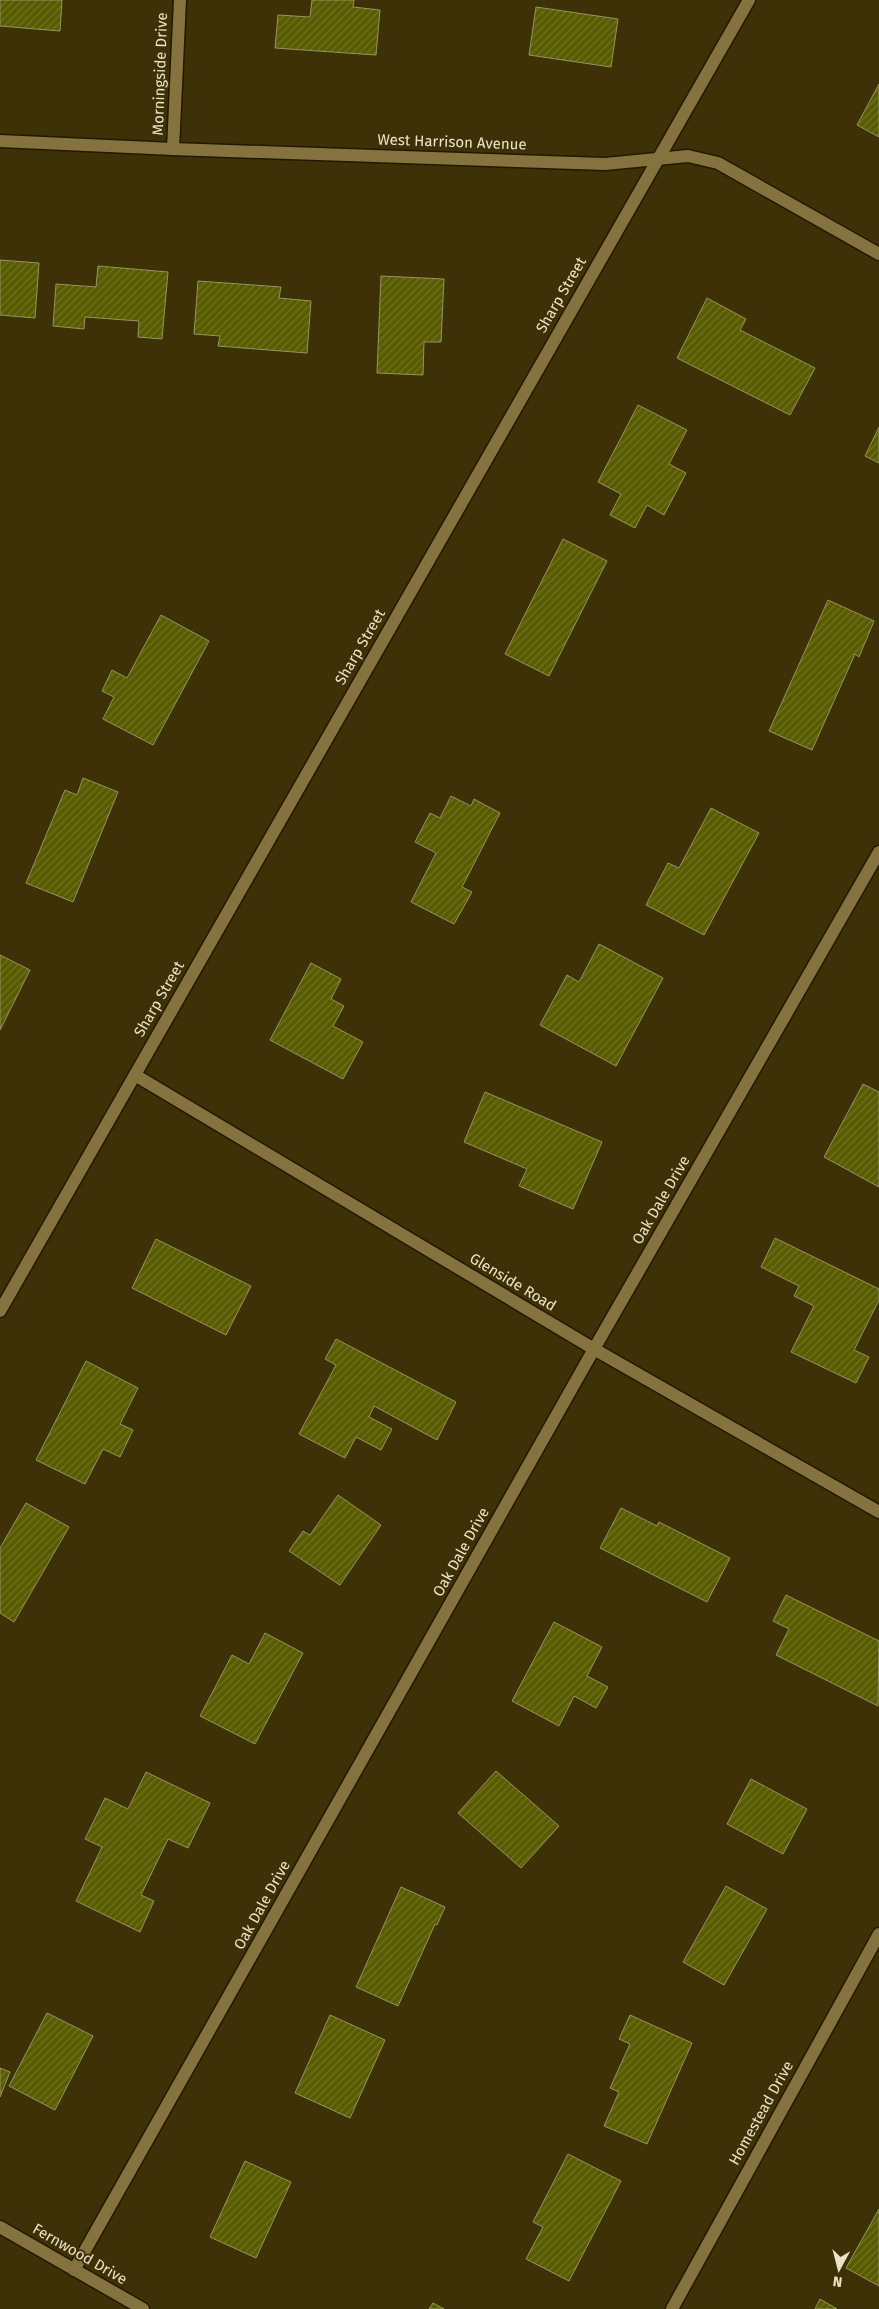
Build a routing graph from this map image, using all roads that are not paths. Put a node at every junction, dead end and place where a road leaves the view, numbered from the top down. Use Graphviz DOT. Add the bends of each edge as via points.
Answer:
graph roads {
  1 [pos="180,0"];
  2 [pos="749,0"];
  3 [pos="0,141"];
  4 [pos="173,150"];
  5 [pos="658,158"];
  6 [pos="879,254"];
  7 [pos="879,852"];
  8 [pos="134,1075"];
  9 [pos="0,1311"];
  10 [pos="594,1350"];
  11 [pos="879,1512"];
  12 [pos="879,1934"];
  13 [pos="0,2227"];
  14 [pos="74,2270"];
  15 [pos="143,2309"];
  16 [pos="672,2309"];
  1 -- 4 [label="street, Morningside Drive"];
  2 -- 5 [label="street, Sharp Street"];
  3 -- 4 [label="street, West Harrison Avenue"];
  4 -- 5 [label="street, West Harrison Avenue" via="605,164"];
  5 -- 6 [label="street, West Harrison Avenue" via="688,156 718,163"];
  5 -- 8 [label="street, Sharp Street"];
  7 -- 10 [label="street, Oak Dale Drive"];
  8 -- 9 [label="street, Sharp Street"];
  8 -- 10 [label="street, Glenside Road"];
  10 -- 11 [label="street, Glenside Road"];
  10 -- 14 [label="street, Oak Dale Drive"];
  12 -- 16 [label="street, Homestead Drive"];
  13 -- 14 [label="street, Fernwood Drive"];
  14 -- 15 [label="street, Fernwood Drive"];
}
